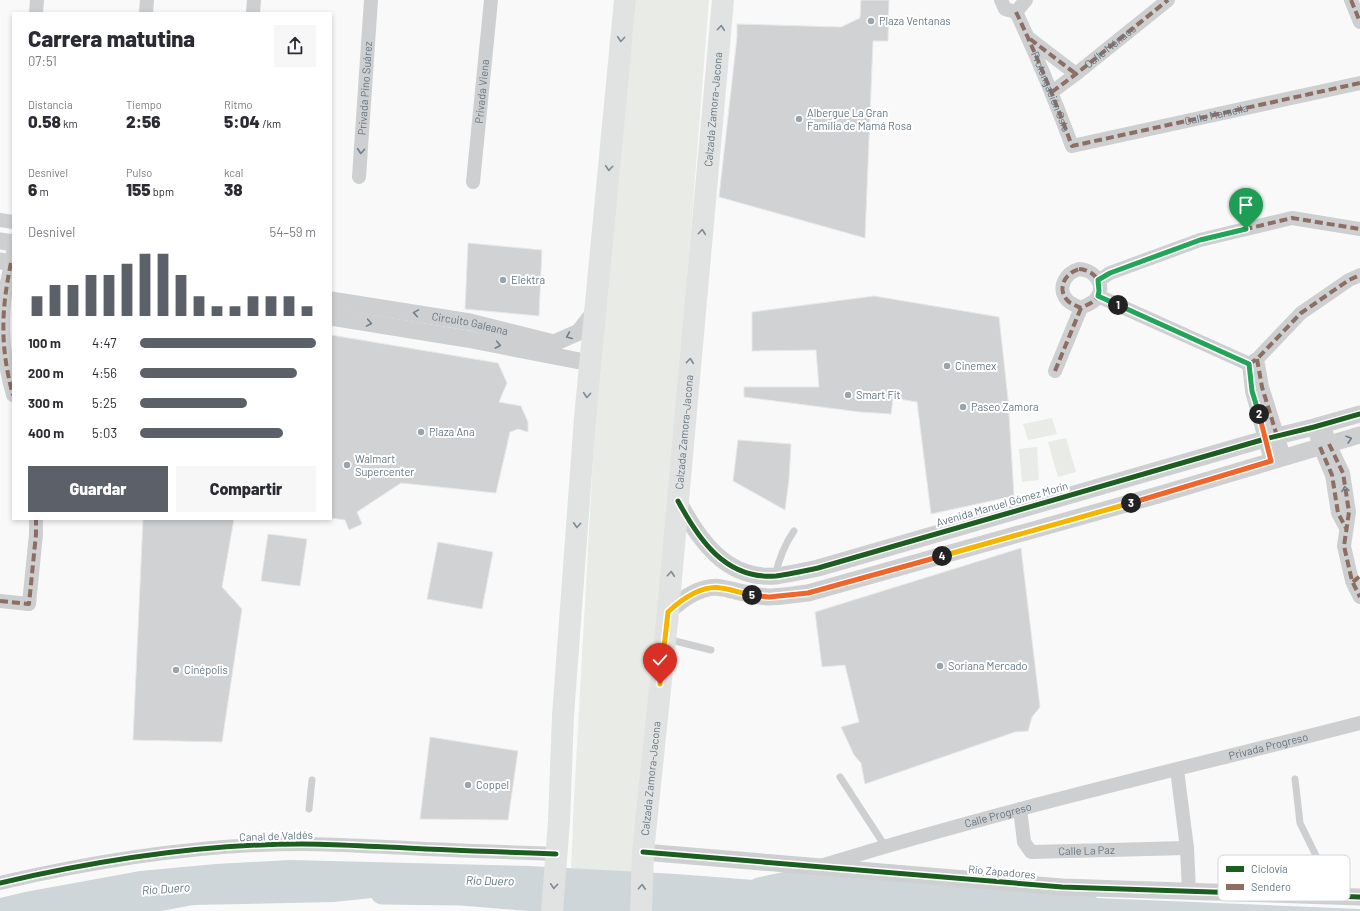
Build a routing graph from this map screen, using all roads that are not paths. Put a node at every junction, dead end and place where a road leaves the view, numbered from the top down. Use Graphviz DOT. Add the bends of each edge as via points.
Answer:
graph roads {
  1 [pos="37,0"];
  2 [pos="147,0"];
  3 [pos="254,0"];
  4 [pos="371,0"];
  5 [pos="491,0"];
  6 [pos="625,0"];
  7 [pos="723,0"];
  8 [pos="1026,0"];
  9 [pos="1168,0"];
  10 [pos="1352,0"];
  11 [pos="1007,7"];
  12 [pos="36,12"];
  13 [pos="146,12"];
  14 [pos="253,12"];
  15 [pos="1360,22"];
  16 [pos="1028,38"];
  17 [pos="1076,74"];
  18 [pos="1360,83"];
  19 [pos="1052,92"];
  20 [pos="1072,146"];
  21 [pos="359,177"];
  22 [pos="473,182"];
  23 [pos="0,220"];
  24 [pos="12,222"];
  25 [pos="1360,229"];
  26 [pos="0,241"];
  27 [pos="12,243"];
  28 [pos="9,260"];
  29 [pos="1360,275"];
  30 [pos="1098,280"];
  31 [pos="1098,296"];
  32 [pos="332,300"];
  33 [pos="1082,308"];
  34 [pos="596,310"];
  35 [pos="332,316"];
  36 [pos="470,322"];
  37 [pos="467,339"];
  38 [pos="1253,362"];
  39 [pos="590,363"];
  40 [pos="1055,371"];
  41 [pos="4,376"];
  42 [pos="12,393"];
  43 [pos="1360,414"];
  44 [pos="1319,426"];
  45 [pos="1360,435"];
  46 [pos="1271,437"];
  47 [pos="1324,446"];
  48 [pos="1278,459"];
  49 [pos="678,501"];
  50 [pos="36,520"];
  51 [pos="794,531"];
  52 [pos="775,576"];
  53 [pos="1356,579"];
  54 [pos="1360,597"];
  55 [pos="0,601"];
  56 [pos="668,612"];
  57 [pos="665,638"];
  58 [pos="712,650"];
  59 [pos="1360,724"];
  60 [pos="1177,770"];
  61 [pos="840,777"];
  62 [pos="1295,779"];
  63 [pos="312,780"];
  64 [pos="309,809"];
  65 [pos="1020,810"];
  66 [pos="885,846"];
  67 [pos="1187,848"];
  68 [pos="1316,855"];
  69 [pos="556,857"];
  70 [pos="643,858"];
  71 [pos="820,867"];
  72 [pos="0,883"];
  73 [pos="1190,891"];
  74 [pos="1218,892"];
  75 [pos="1350,897"];
  76 [pos="1360,897"];
  77 [pos="552,911"];
  78 [pos="641,911"];
  1 -- 12 [label="street"];
  2 -- 13 [label="street"];
  3 -- 14 [label="street"];
  4 -- 21 [label="street, Privada Pino Suárez, one-way"];
  5 -- 22 [label="street, Privada Viena"];
  6 -- 34 [label="main road, one-way"];
  49 -- 7 [label="main road, Calzada Zamora-Jacona, one-way"];
  8 -- 11 [label="street"];
  9 -- 17 [label="street, Calle Mónaco"];
  10 -- 15 [label="street"];
  11 -- 16 [label="street, Prolongación Oslo"];
  16 -- 17 [label="street, Prolongación Oslo"];
  16 -- 19 [label="street, Prolongación Oslo"];
  17 -- 19 [label="street, Calle Mónaco"];
  18 -- 20 [label="street, Calle Marsella"];
  19 -- 20 [label="street, Prolongación Oslo"];
  23 -- 24 [label="street"];
  25 -- 30 [label="street" via="1292,218 1200,240 1110,273"];
  26 -- 27 [label="street"];
  28 -- 41 [label="street" via="3,323"];
  29 -- 38 [label="street" via="1301,313"];
  30 -- 31 [label="street"];
  30 -- 33 [label="street" via="1090,272 1079,269 1064,279 1063,291 1068,302"];
  31 -- 33 [label="street"];
  31 -- 38 [label="street"];
  36 -- 32 [label="street, Circuito Galeana, one-way"];
  33 -- 40 [label="street"];
  34 -- 36 [label="street, Circuito Galeana, one-way" via="579,332 554,343"];
  34 -- 39 [label="main road"];
  35 -- 37 [label="street, Circuito Galeana, one-way"];
  36 -- 37 [label="street"];
  37 -- 39 [label="street, Circuito Galeana, one-way"];
  38 -- 46 [label="street" via="1262,387"];
  39 -- 69 [label="main road, one-way" via="564,700"];
  41 -- 42 [label="street"];
  43 -- 44 [label="street, Avenida Manuel Gómez Morín"];
  44 -- 46 [label="street, Avenida Manuel Gómez Morín"];
  44 -- 47 [label="street"];
  47 -- 45 [label="street, one-way"];
  46 -- 48 [label="street"];
  46 -- 52 [label="street, Avenida Manuel Gómez Morín" via="824,566"];
  47 -- 48 [label="street"];
  47 -- 53 [label="street" via="1338,513 1346,528 1344,546"];
  48 -- 56 [label="street" via="1158,496 808,593 769,597 708,588 678,603"];
  49 -- 52 [label="street, Avenida Manuel Gómez Morín" via="700,537 715,554 734,568 754,575"];
  56 -- 49 [label="main road, Calzada Zamora-Jacona, one-way"];
  50 -- 55 [label="street" via="29,604"];
  51 -- 52 [label="lane" via="780,555"];
  53 -- 54 [label="street"];
  56 -- 57 [label="main road, Calzada Zamora-Jacona"];
  57 -- 58 [label="lane"];
  57 -- 70 [label="main road, Calzada Zamora-Jacona"];
  59 -- 60 [label="street, Privada Progreso"];
  60 -- 65 [label="street, Calle Progreso"];
  60 -- 67 [label="street"];
  61 -- 66 [label="lane"];
  62 -- 68 [label="lane" via="1300,823"];
  63 -- 64 [label="lane"];
  65 -- 66 [label="street, Calle Progreso"];
  65 -- 67 [label="street, Calle La Paz" via="1024,842 1031,852"];
  66 -- 71 [label="street, Calle Progreso"];
  67 -- 73 [label="street"];
  69 -- 72 [label="street, Canal de Valdés" via="302,844 256,846 201,849 118,859"];
  69 -- 77 [label="main road, one-way"];
  70 -- 71 [label="street, Río Zapadores"];
  78 -- 70 [label="main road, Calzada Zamora-Jacona, one-way"];
  71 -- 73 [label="street, Río Zapadores" via="1062,887"];
  73 -- 74 [label="street, Río Zapadores"];
  75 -- 76 [label="street, Río Zapadores"];
}
